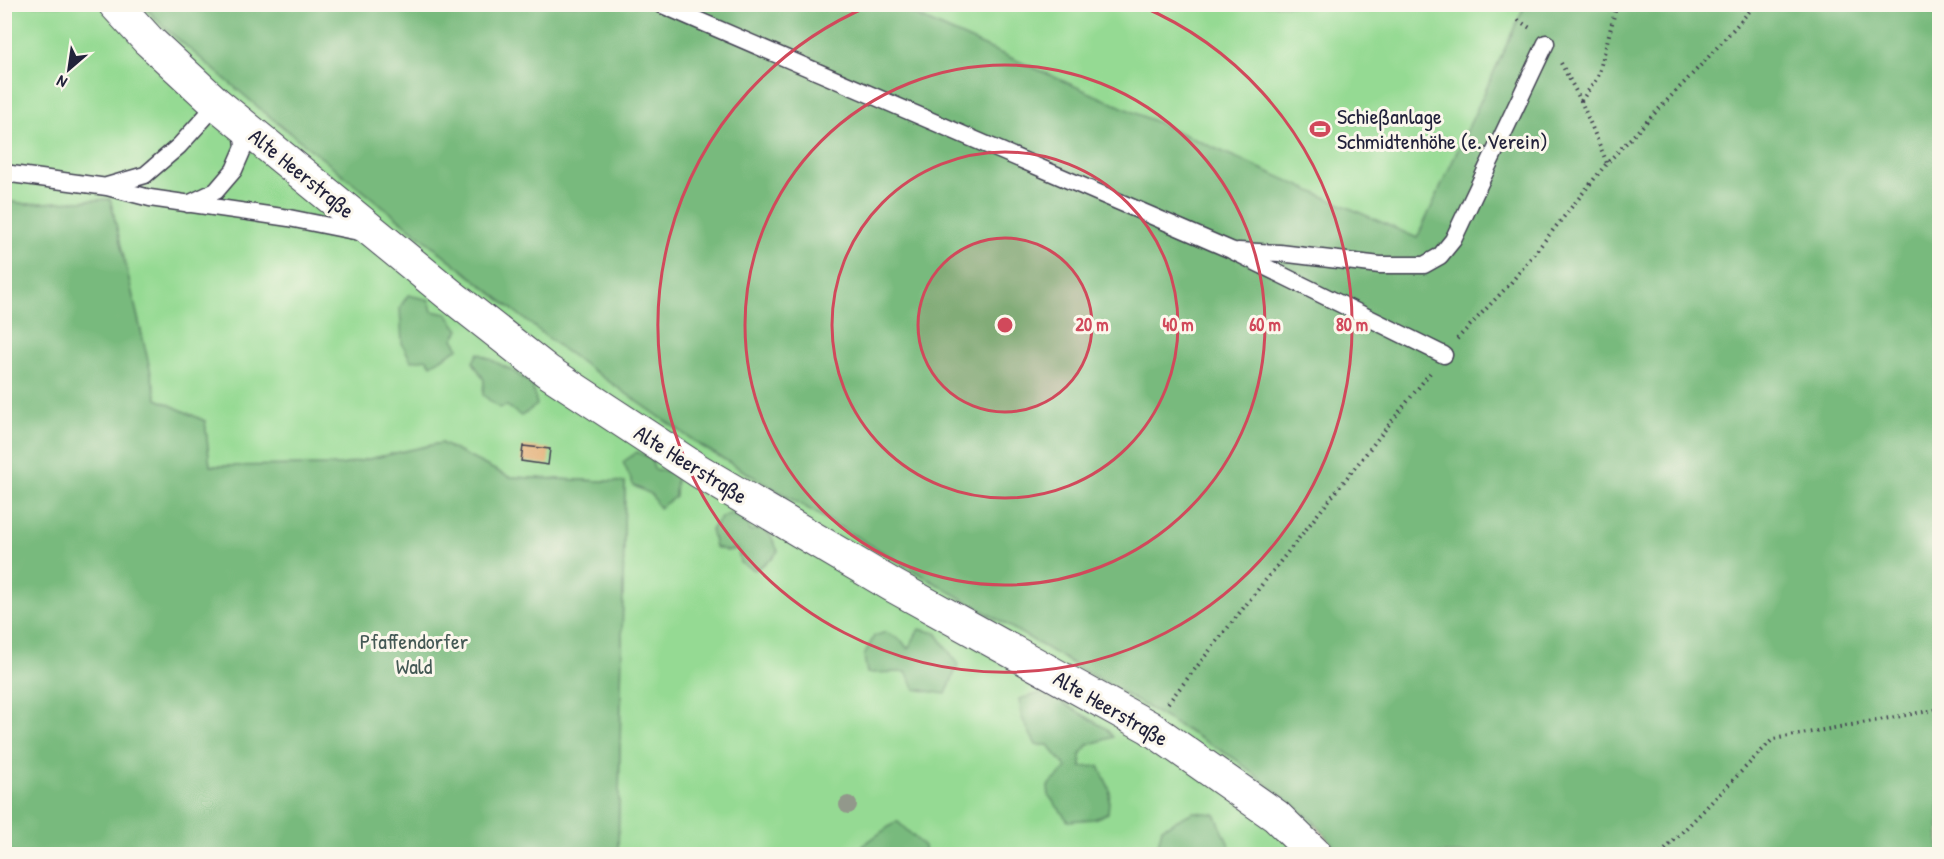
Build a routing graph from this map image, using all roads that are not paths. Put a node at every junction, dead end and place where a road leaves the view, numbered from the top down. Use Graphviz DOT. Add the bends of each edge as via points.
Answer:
graph roads {
  1 [pos="115,4"];
  2 [pos="660,4"];
  3 [pos="1546,43"];
  4 [pos="217,104"];
  5 [pos="242,124"];
  6 [pos="4,173"];
  7 [pos="107,186"];
  8 [pos="188,204"];
  9 [pos="377,235"];
  10 [pos="1231,250"];
  11 [pos="1444,355"];
  12 [pos="1315,855"];
  1 -- 4 [label="street, Alte Heerstraße"];
  2 -- 10 [label="lane"];
  3 -- 10 [label="lane" via="1453,240 1440,256 1424,265 1380,265"];
  4 -- 5 [label="street, Alte Heerstraße"];
  4 -- 7 [label="lane" via="179,146 145,175"];
  5 -- 8 [label="lane" via="244,147 234,170 216,191"];
  5 -- 9 [label="street, Alte Heerstraße"];
  6 -- 7 [label="lane"];
  7 -- 8 [label="lane"];
  8 -- 9 [label="lane"];
  9 -- 12 [label="street, Alte Heerstraße" via="547,371 670,452 892,585 1149,727 1276,816"];
  10 -- 11 [label="lane"];
}
